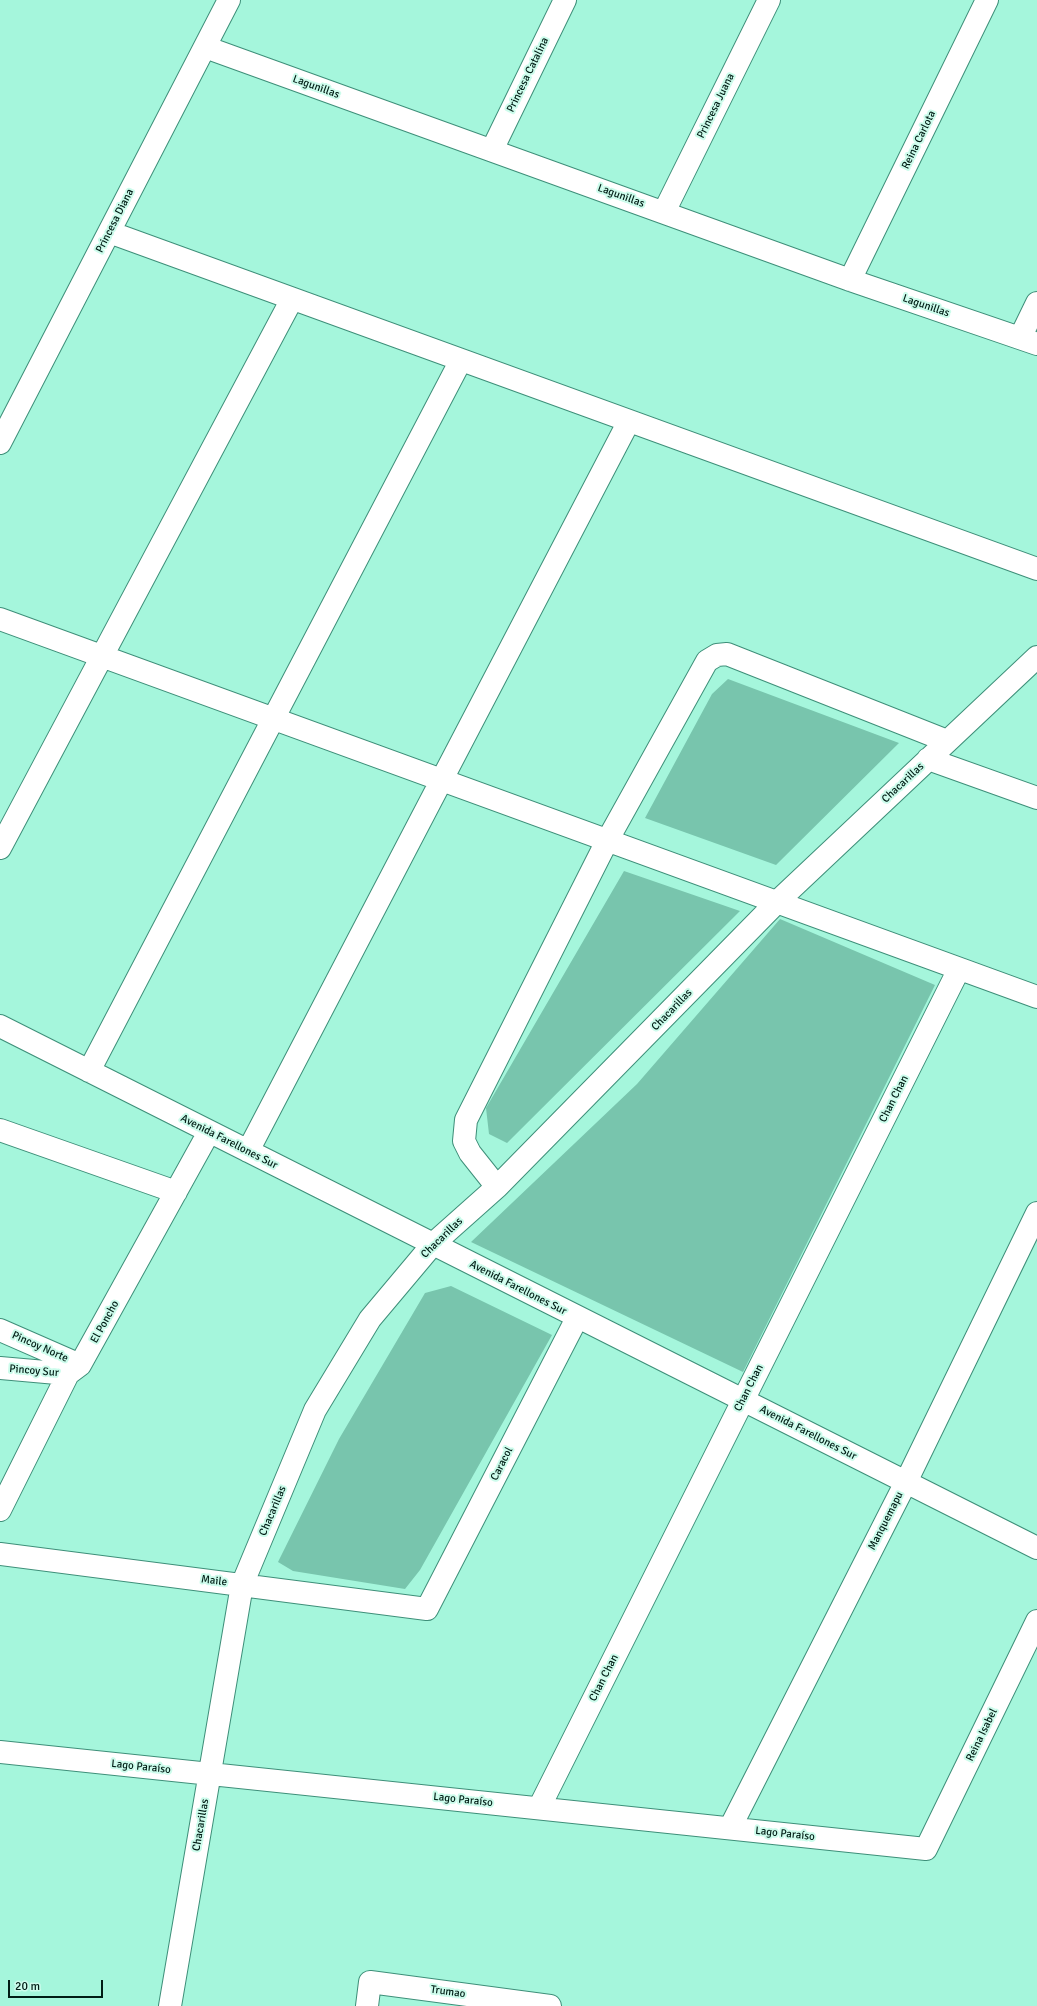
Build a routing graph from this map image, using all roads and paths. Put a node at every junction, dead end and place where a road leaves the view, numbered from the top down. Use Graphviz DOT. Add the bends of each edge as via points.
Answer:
graph roads {
  1 [pos="229,0"];
  2 [pos="565,0"];
  3 [pos="769,0"];
  4 [pos="987,0"];
  5 [pos="205,47"];
  6 [pos="492,150"];
  7 [pos="664,212"];
  8 [pos="109,232"];
  9 [pos="850,280"];
  10 [pos="292,299"];
  11 [pos="1037,303"];
  12 [pos="1029,341"];
  13 [pos="461,360"];
  14 [pos="629,421"];
  15 [pos="0,443"];
  16 [pos="1037,569"];
  17 [pos="0,619"];
  18 [pos="103,657"];
  19 [pos="1037,657"];
  20 [pos="274,719"];
  21 [pos="946,741"];
  22 [pos="928,759"];
  23 [pos="442,780"];
  24 [pos="1037,798"];
  25 [pos="607,841"];
  26 [pos="0,848"];
  27 [pos="777,902"];
  28 [pos="959,968"];
  29 [pos="1037,997"];
  30 [pos="0,1026"];
  31 [pos="89,1071"];
  32 [pos="0,1130"];
  33 [pos="209,1132"];
  34 [pos="248,1151"];
  35 [pos="497,1188"];
  36 [pos="176,1192"];
  37 [pos="1037,1212"];
  38 [pos="433,1244"];
  39 [pos="577,1318"];
  40 [pos="0,1330"];
  41 [pos="0,1368"];
  42 [pos="74,1370"];
  43 [pos="743,1400"];
  44 [pos="906,1482"];
  45 [pos="0,1510"];
  46 [pos="1037,1548"];
  47 [pos="0,1554"];
  48 [pos="242,1585"];
  49 [pos="427,1609"];
  50 [pos="1037,1621"];
  51 [pos="0,1752"];
  52 [pos="210,1774"];
  53 [pos="539,1808"];
  54 [pos="730,1828"];
  55 [pos="926,1849"];
  56 [pos="170,2006"];
  57 [pos="367,2006"];
  58 [pos="550,2006"];
  1 -- 5 [label="street, Princesa Diana"];
  2 -- 6 [label="street, Princesa Catalina"];
  3 -- 7 [label="street, Princesa Juana"];
  4 -- 9 [label="street, Reina Carlota"];
  5 -- 6 [label="street, Lagunillas"];
  5 -- 8 [label="street, Princesa Diana"];
  6 -- 7 [label="street, Lagunillas"];
  7 -- 9 [label="street, Lagunillas"];
  8 -- 10 [label="street"];
  8 -- 15 [label="street, Princesa Diana"];
  9 -- 12 [label="street, Lagunillas"];
  10 -- 13 [label="street"];
  10 -- 18 [label="street"];
  11 -- 12 [label="street"];
  13 -- 14 [label="street"];
  13 -- 20 [label="street"];
  14 -- 16 [label="street"];
  14 -- 23 [label="street"];
  17 -- 18 [label="street"];
  18 -- 20 [label="street"];
  18 -- 26 [label="street"];
  19 -- 21 [label="street, Chacarillas"];
  20 -- 23 [label="street"];
  20 -- 31 [label="street"];
  21 -- 22 [label="street, Chacarillas"];
  21 -- 25 [label="street" via="727,654 717,655 707,661"];
  22 -- 24 [label="street"];
  22 -- 27 [label="street, Chacarillas"];
  23 -- 25 [label="street"];
  23 -- 34 [label="street"];
  25 -- 27 [label="street"];
  25 -- 35 [label="street" via="466,1120 464,1133 467,1147"];
  27 -- 28 [label="street"];
  27 -- 35 [label="street, Chacarillas"];
  28 -- 29 [label="street"];
  28 -- 43 [label="street, Chan Chan"];
  30 -- 31 [label="street, Avenida Farellones Sur"];
  31 -- 33 [label="street, Avenida Farellones Sur"];
  32 -- 36 [label="street"];
  33 -- 34 [label="street, Avenida Farellones Sur"];
  33 -- 36 [label="street, El Poncho"];
  34 -- 38 [label="street, Avenida Farellones Sur"];
  35 -- 38 [label="street, Chacarillas"];
  36 -- 42 [label="street, El Poncho"];
  37 -- 44 [label="street, Manquemapu"];
  38 -- 39 [label="street, Avenida Farellones Sur"];
  38 -- 48 [label="street, Chacarillas" via="370,1319 315,1410"];
  39 -- 43 [label="street, Avenida Farellones Sur"];
  39 -- 49 [label="street, Caracol"];
  40 -- 42 [label="street, Pincoy Norte"];
  41 -- 42 [label="street, Pincoy Sur"];
  42 -- 45 [label="street, El Poncho"];
  43 -- 44 [label="street, Avenida Farellones Sur"];
  43 -- 53 [label="street, Chan Chan"];
  44 -- 46 [label="street, Avenida Farellones Sur"];
  44 -- 54 [label="street, Manquemapu"];
  47 -- 48 [label="street, Maile"];
  48 -- 49 [label="street, Maile"];
  48 -- 52 [label="street, Chacarillas"];
  50 -- 55 [label="street, Reina Isabel"];
  51 -- 52 [label="street, Lago Paraíso"];
  52 -- 53 [label="street, Lago Paraíso"];
  52 -- 56 [label="street, Chacarillas"];
  53 -- 54 [label="street, Lago Paraíso"];
  54 -- 55 [label="street, Lago Paraíso"];
  57 -- 58 [label="street, Trumao" via="370,1982"];
}
